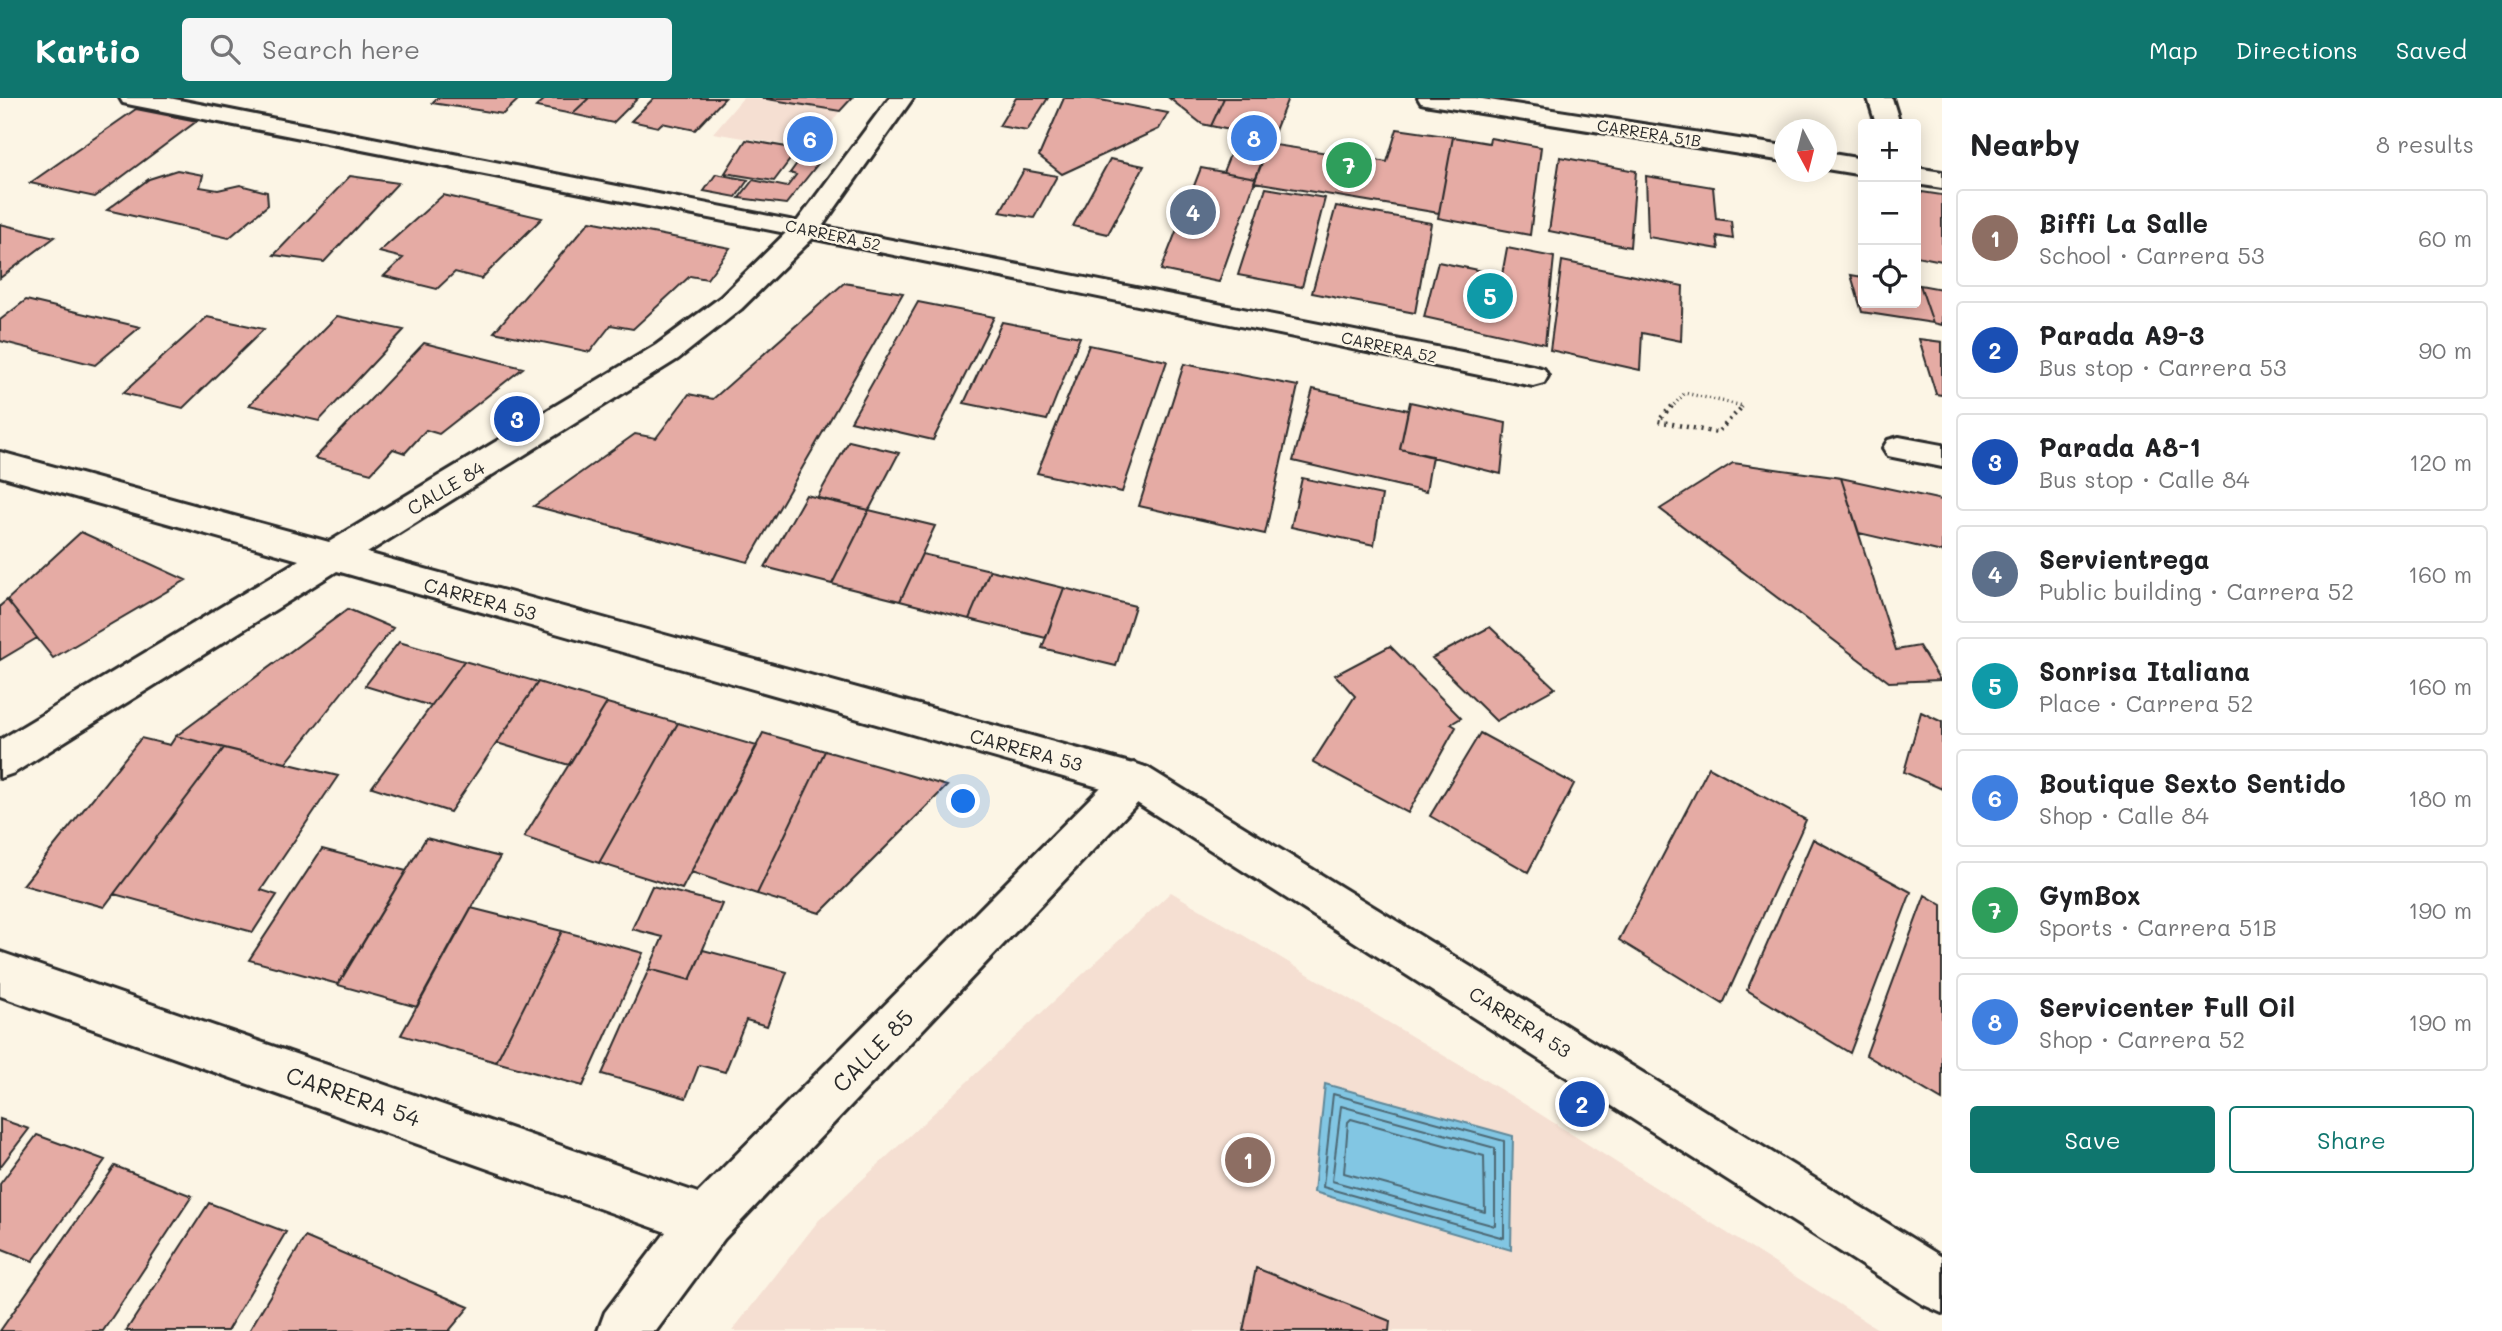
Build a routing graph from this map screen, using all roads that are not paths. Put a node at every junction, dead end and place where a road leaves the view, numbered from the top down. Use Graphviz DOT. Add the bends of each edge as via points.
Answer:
graph roads {
  1 [pos="132,98"];
  2 [pos="901,98"];
  3 [pos="1430,98"];
  4 [pos="1565,98"];
  5 [pos="1880,98"];
  6 [pos="1886,119"];
  7 [pos="1774,130"];
  8 [pos="1837,141"];
  9 [pos="1858,144"];
  10 [pos="1774,153"];
  11 [pos="1921,154"];
  12 [pos="1942,157"];
  13 [pos="1837,163"];
  14 [pos="1858,166"];
  15 [pos="1921,177"];
  16 [pos="1942,180"];
  17 [pos="806,229"];
  18 [pos="1533,376"];
  19 [pos="1899,448"];
  20 [pos="1942,456"];
  21 [pos="0,464"];
  22 [pos="334,556"];
  23 [pos="0,761"];
  24 [pos="1134,780"];
  25 [pos="0,974"];
  26 [pos="706,1221"];
  27 [pos="1942,1287"];
  28 [pos="624,1331"];
  1 -- 17 [label="street, CARRERA 52"];
  2 -- 17 [label="street, CALLE 84"];
  3 -- 10 [label="street, CARRERA 51B"];
  4 -- 7 [label="street, CARRERA 51B"];
  5 -- 6 [label="street"];
  8 -- 9 [label="street"];
  11 -- 12 [label="street"];
  13 -- 14 [label="street"];
  15 -- 16 [label="street"];
  17 -- 18 [label="street, CARRERA 52"];
  17 -- 22 [label="street, CALLE 84" via="731,303 667,352"];
  19 -- 20 [label="street"];
  21 -- 22 [label="street, CARRERA 53"];
  22 -- 23 [label="street, CALLE 84"];
  22 -- 24 [label="street, CARRERA 53"];
  24 -- 26 [label="street, CALLE 85"];
  24 -- 27 [label="street, CARRERA 53"];
  25 -- 26 [label="street, CARRERA 54"];
  26 -- 28 [label="street, CALLE 85"];
}
